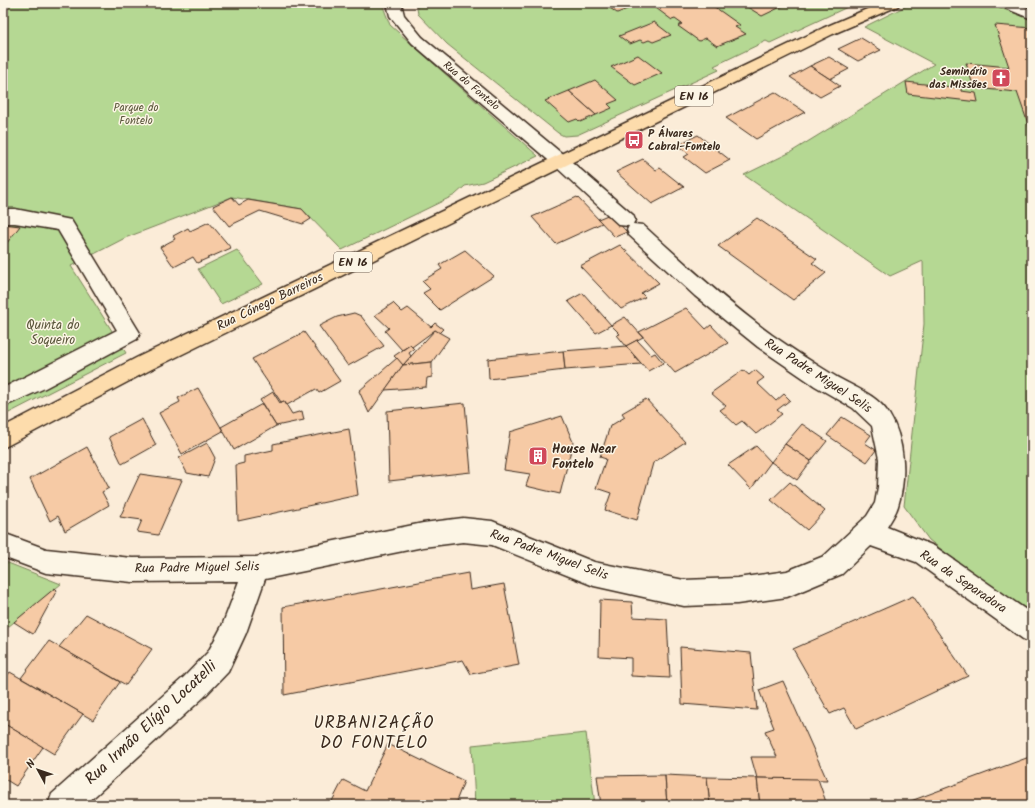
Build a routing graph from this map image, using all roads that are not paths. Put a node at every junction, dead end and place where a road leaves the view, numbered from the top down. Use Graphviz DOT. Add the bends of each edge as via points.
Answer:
graph roads {
  1 [pos="394,3"];
  2 [pos="879,3"];
  3 [pos="893,3"];
  4 [pos="1004,3"];
  5 [pos="1032,15"];
  6 [pos="828,31"];
  7 [pos="560,161"];
  8 [pos="3,216"];
  9 [pos="3,398"];
  10 [pos="3,438"];
  11 [pos="867,533"];
  12 [pos="3,545"];
  13 [pos="256,569"];
  14 [pos="1032,630"];
  15 [pos="63,805"];
  1 -- 7 [label="street, Rua do Fontelo" via="397,16 417,40"];
  2 -- 6 [label="main road, EN 16"];
  3 -- 6 [label="main road, EN 16"];
  4 -- 5 [label="street"];
  6 -- 7 [label="main road, EN 16"];
  7 -- 10 [label="main road, Rua Cónego Barreiros / EN 16" via="145,363"];
  7 -- 11 [label="street, Rua Padre Miguel Selis" via="702,290 764,342 861,401 881,420 891,459 890,487 886,506 876,524"];
  8 -- 9 [label="street" via="64,225 130,334"];
  11 -- 13 [label="street, Rua Padre Miguel Selis" via="833,565 787,584 737,591 684,593 637,584 594,574 492,533 463,530 423,535"];
  11 -- 14 [label="street, Rua da Separadora" via="925,554"];
  12 -- 13 [label="street, Rua Padre Miguel Selis" via="46,561 124,569"];
  13 -- 15 [label="street, Rua Irmão Elígio Locatelli" via="234,634 218,662 194,687"];
}
